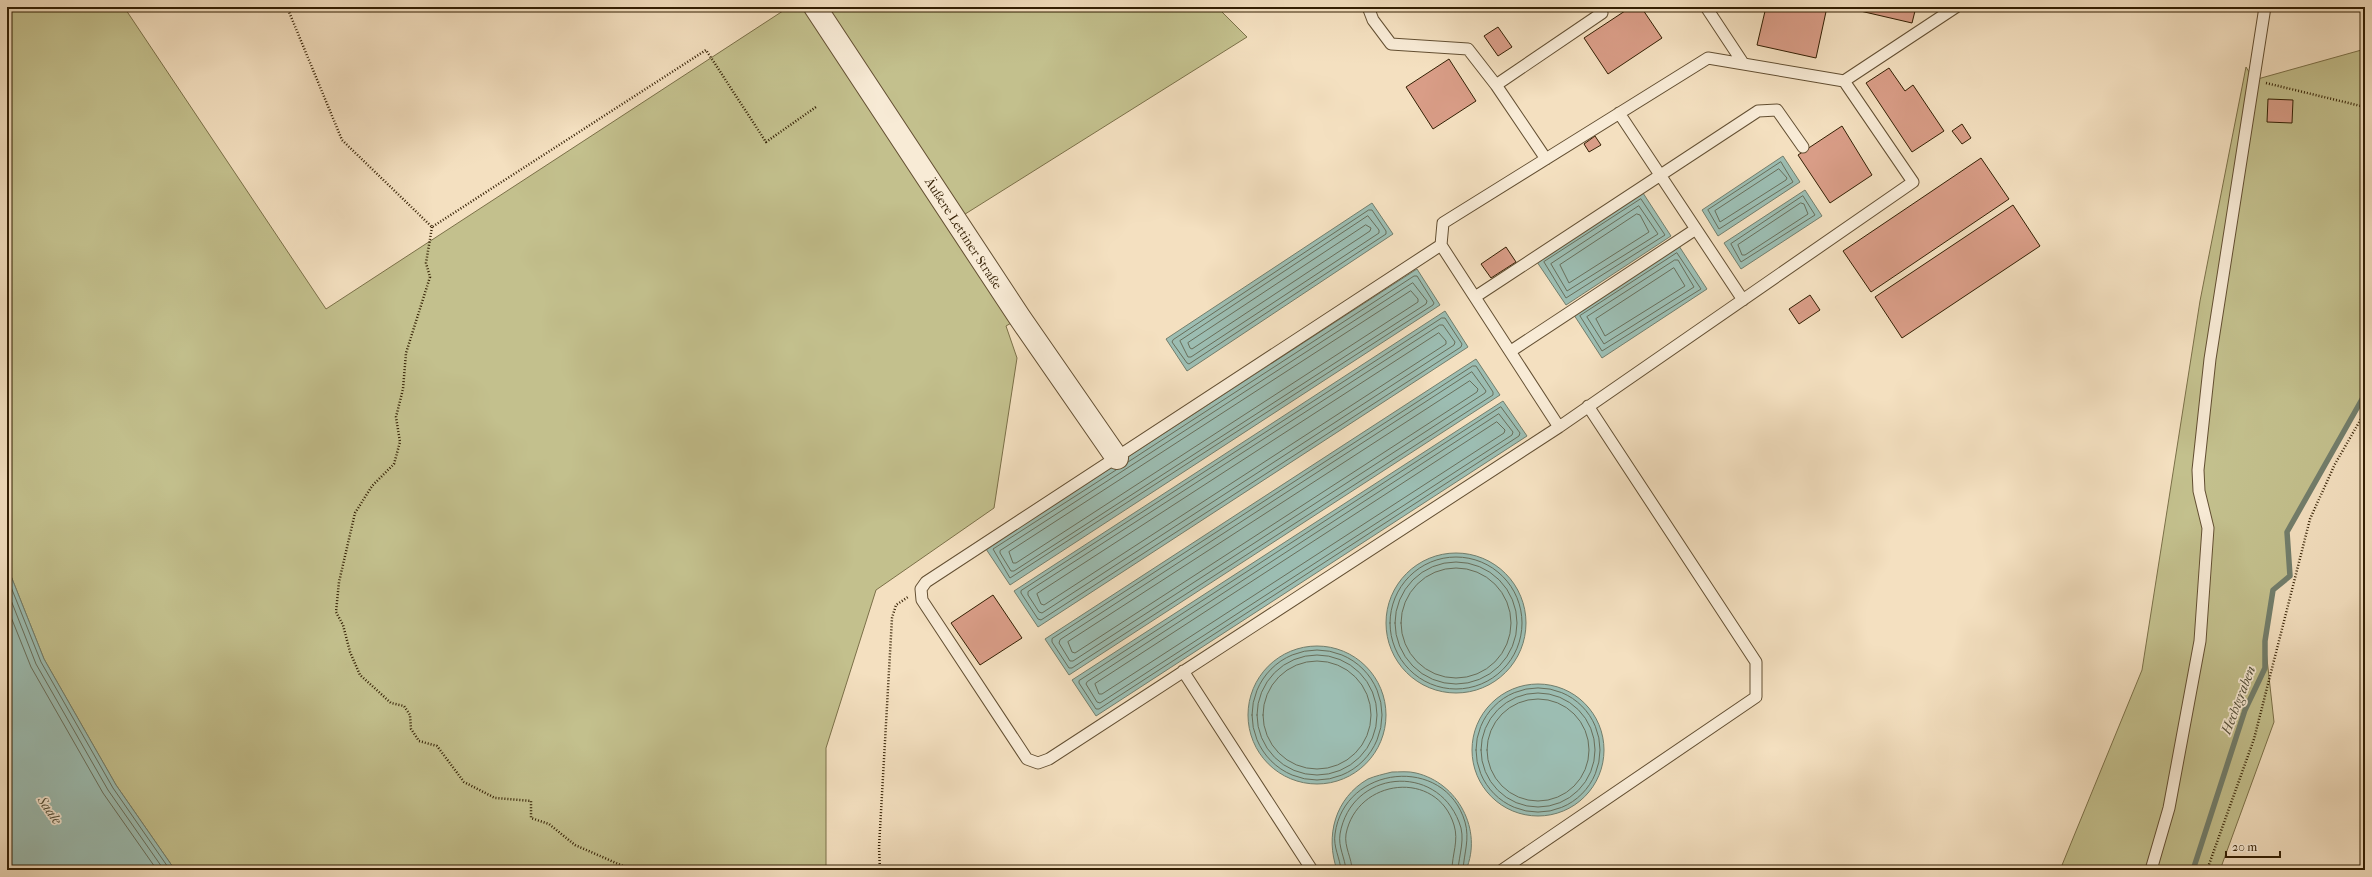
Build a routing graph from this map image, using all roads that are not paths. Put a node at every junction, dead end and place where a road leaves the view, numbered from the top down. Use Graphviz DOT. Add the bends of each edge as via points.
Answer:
graph roads {
  1 [pos="814,7"];
  2 [pos="1368,7"];
  3 [pos="1598,7"];
  4 [pos="1706,7"];
  5 [pos="1956,7"];
  6 [pos="2265,7"];
  7 [pos="1743,63"];
  8 [pos="1844,81"];
  9 [pos="1496,85"];
  10 [pos="1619,113"];
  11 [pos="1803,147"];
  12 [pos="1546,159"];
  13 [pos="1660,175"];
  14 [pos="1696,229"];
  15 [pos="1441,245"];
  16 [pos="1475,297"];
  17 [pos="1743,300"];
  18 [pos="1510,351"];
  19 [pos="1588,406"];
  20 [pos="1559,427"];
  21 [pos="1116,458"];
  22 [pos="1183,671"];
  23 [pos="1312,870"];
  24 [pos="1502,870"];
  25 [pos="2151,870"];
  1 -- 21 [label="street, Äußere Lettiner Straße"];
  2 -- 9 [label="lane" via="1373,20 1391,44 1468,49"];
  3 -- 9 [label="lane" via="1602,13"];
  4 -- 7 [label="lane"];
  5 -- 8 [label="lane"];
  6 -- 25 [label="lane" via="2210,359 2198,470 2199,491 2208,528 2200,641 2169,808"];
  7 -- 8 [label="lane"];
  7 -- 10 [label="lane" via="1708,58"];
  8 -- 17 [label="lane" via="1913,182"];
  9 -- 12 [label="lane"];
  10 -- 12 [label="lane"];
  10 -- 13 [label="lane"];
  11 -- 13 [label="lane" via="1777,110 1758,111"];
  12 -- 15 [label="lane" via="1443,223"];
  13 -- 14 [label="lane"];
  13 -- 16 [label="lane"];
  14 -- 17 [label="lane"];
  14 -- 18 [label="lane"];
  15 -- 16 [label="lane"];
  15 -- 21 [label="lane"];
  16 -- 18 [label="lane"];
  17 -- 19 [label="lane"];
  18 -- 20 [label="lane"];
  19 -- 20 [label="lane"];
  19 -- 24 [label="lane" via="1756,662 1756,698"];
  20 -- 22 [label="lane"];
  21 -- 22 [label="lane" via="926,582 921,589 922,600 1027,759 1038,763 1049,759"];
  22 -- 23 [label="lane"];
}
